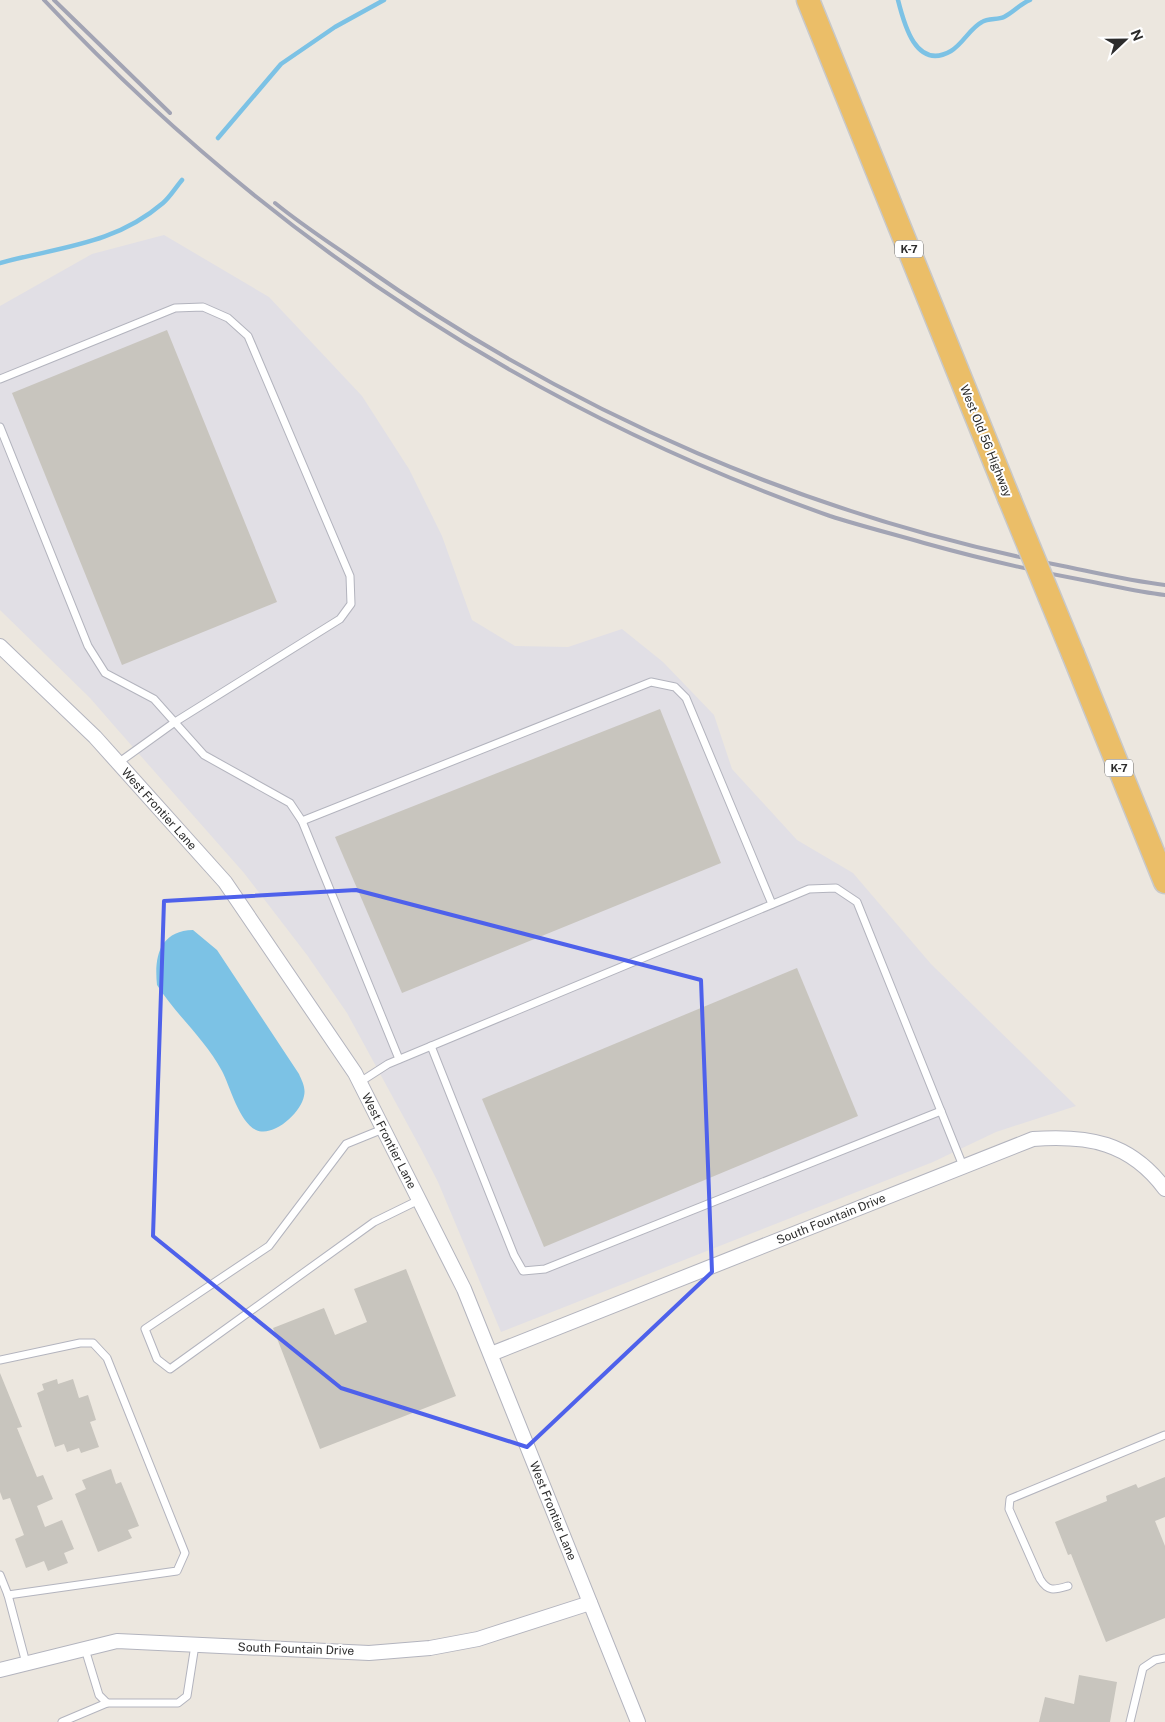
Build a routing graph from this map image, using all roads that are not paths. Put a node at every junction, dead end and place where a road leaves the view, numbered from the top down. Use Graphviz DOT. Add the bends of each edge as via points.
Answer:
graph roads {
  1 [pos="808,0"];
  2 [pos="0,379"];
  3 [pos="0,427"];
  4 [pos="0,646"];
  5 [pos="175,722"];
  6 [pos="118,763"];
  7 [pos="302,821"];
  8 [pos="1165,882"];
  9 [pos="772,904"];
  10 [pos="431,1046"];
  11 [pos="399,1059"];
  12 [pos="360,1082"];
  13 [pos="942,1111"];
  14 [pos="383,1129"];
  15 [pos="963,1166"];
  16 [pos="1165,1189"];
  17 [pos="419,1200"];
  18 [pos="491,1354"];
  19 [pos="0,1360"];
  20 [pos="1165,1435"];
  21 [pos="0,1575"];
  22 [pos="1068,1586"];
  23 [pos="8,1595"];
  24 [pos="590,1603"];
  25 [pos="195,1645"];
  26 [pos="85,1649"];
  27 [pos="1165,1658"];
  28 [pos="26,1663"];
  29 [pos="0,1670"];
  30 [pos="107,1703"];
  31 [pos="62,1722"];
  32 [pos="638,1722"];
  33 [pos="1130,1722"];
  1 -- 8 [label="highway, West Old 56 Highway / K-7, bridge"];
  2 -- 5 [label="lane" via="175,308 203,307 228,318 248,336 350,576 351,604 340,619"];
  3 -- 5 [label="lane" via="88,646 105,673 154,699"];
  4 -- 6 [label="street, West Frontier Lane"];
  5 -- 6 [label="lane"];
  5 -- 7 [label="lane" via="204,755 290,803"];
  6 -- 12 [label="street, West Frontier Lane" via="225,882"];
  7 -- 9 [label="lane" via="652,682 675,688 686,698"];
  7 -- 11 [label="lane"];
  9 -- 10 [label="lane"];
  9 -- 13 [label="lane" via="809,889 836,888 857,902"];
  10 -- 11 [label="lane"];
  10 -- 13 [label="lane" via="523,1271 545,1270"];
  11 -- 12 [label="lane"];
  12 -- 14 [label="street, West Frontier Lane"];
  13 -- 15 [label="lane"];
  14 -- 17 [label="street, West Frontier Lane"];
  14 -- 17 [label="lane" via="346,1144 269,1246 145,1329 157,1359 170,1369 374,1222"];
  15 -- 16 [label="street, South Fountain Drive" via="1033,1139 1068,1137 1093,1140 1120,1150 1142,1164"];
  15 -- 18 [label="street, South Fountain Drive"];
  17 -- 18 [label="street, West Frontier Lane" via="464,1289"];
  18 -- 24 [label="street, West Frontier Lane"];
  19 -- 23 [label="lane" via="93,1343 106,1358 185,1553 177,1571"];
  20 -- 22 [label="lane" via="1010,1499 1009,1509 1040,1579 1046,1588 1054,1590"];
  21 -- 23 [label="lane"];
  23 -- 28 [label="lane"];
  24 -- 25 [label="street, South Fountain Drive" via="478,1639 430,1648 369,1652"];
  24 -- 32 [label="street, West Frontier Lane"];
  25 -- 26 [label="street, South Fountain Drive" via="117,1641"];
  25 -- 30 [label="lane" via="187,1696 178,1703"];
  26 -- 28 [label="street, South Fountain Drive"];
  26 -- 30 [label="lane" via="99,1695"];
  27 -- 33 [label="lane" via="1143,1668"];
  28 -- 29 [label="street, South Fountain Drive"];
  30 -- 31 [label="lane"];
}
